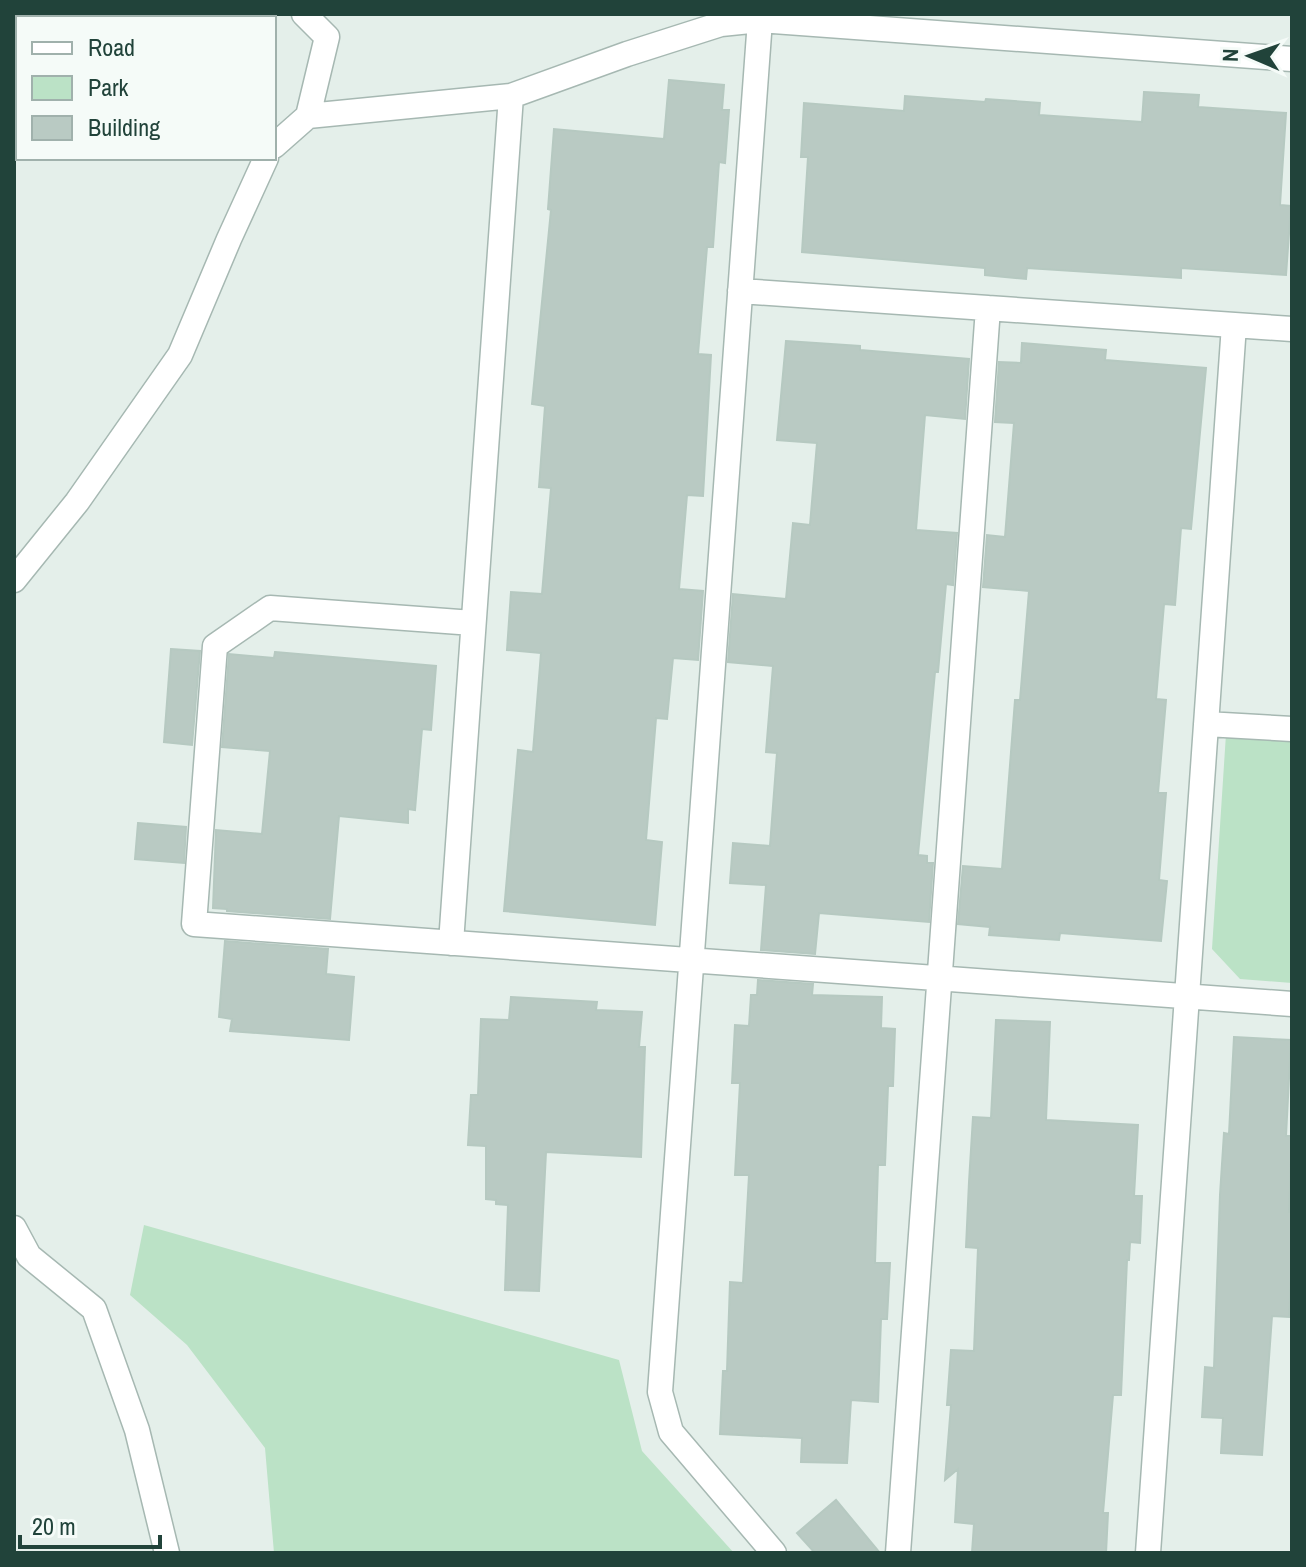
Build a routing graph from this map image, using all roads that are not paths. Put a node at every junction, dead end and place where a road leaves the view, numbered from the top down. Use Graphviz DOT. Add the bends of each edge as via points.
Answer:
graph roads {
  1 [pos="304,14"];
  2 [pos="760,20"];
  3 [pos="1292,59"];
  4 [pos="511,96"];
  5 [pos="308,116"];
  6 [pos="276,144"];
  7 [pos="265,160"];
  8 [pos="740,291"];
  9 [pos="988,308"];
  10 [pos="1234,325"];
  11 [pos="1292,329"];
  12 [pos="14,580"];
  13 [pos="473,623"];
  14 [pos="1206,724"];
  15 [pos="1292,729"];
  16 [pos="451,943"];
  17 [pos="691,960"];
  18 [pos="939,978"];
  19 [pos="1188,997"];
  20 [pos="1292,1004"];
  21 [pos="14,1228"];
  22 [pos="167,1553"];
  23 [pos="774,1553"];
  24 [pos="898,1553"];
  25 [pos="1148,1553"];
  1 -- 5 [label="street" via="327,37"];
  2 -- 3 [label="street"];
  2 -- 4 [label="street" via="721,24"];
  2 -- 8 [label="street"];
  4 -- 5 [label="street"];
  4 -- 13 [label="street"];
  5 -- 6 [label="street"];
  7 -- 12 [label="street" via="180,355 77,502"];
  8 -- 9 [label="street"];
  8 -- 17 [label="street"];
  9 -- 10 [label="street"];
  9 -- 18 [label="street"];
  10 -- 11 [label="street"];
  10 -- 14 [label="street"];
  13 -- 16 [label="street"];
  13 -- 16 [label="street" via="270,608 215,646 194,924"];
  14 -- 15 [label="street"];
  14 -- 19 [label="street"];
  16 -- 17 [label="street"];
  17 -- 18 [label="street"];
  17 -- 23 [label="street" via="660,1392 671,1432"];
  18 -- 19 [label="street"];
  18 -- 24 [label="street"];
  19 -- 20 [label="street"];
  19 -- 25 [label="street"];
  21 -- 22 [label="street" via="29,1256 94,1309 137,1430"];
}
